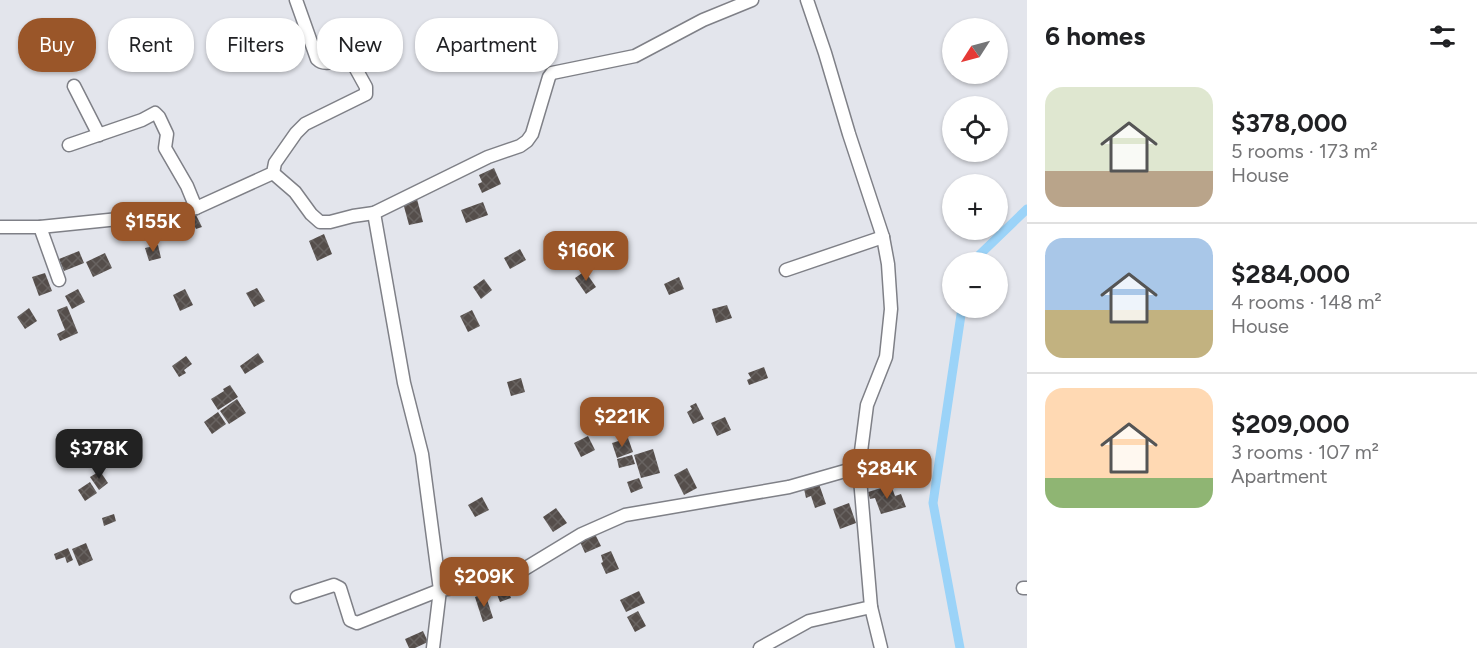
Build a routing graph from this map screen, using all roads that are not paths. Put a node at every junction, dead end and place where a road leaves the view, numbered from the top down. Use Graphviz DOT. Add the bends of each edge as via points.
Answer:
graph roads {
  1 [pos="296,0"];
  2 [pos="752,0"];
  3 [pos="809,1"];
  4 [pos="74,86"];
  5 [pos="99,135"];
  6 [pos="69,145"];
  7 [pos="273,173"];
  8 [pos="196,208"];
  9 [pos="374,213"];
  10 [pos="0,226"];
  11 [pos="40,227"];
  12 [pos="883,237"];
  13 [pos="786,270"];
  14 [pos="59,280"];
  15 [pos="860,466"];
  16 [pos="440,590"];
  17 [pos="297,597"];
  18 [pos="871,607"];
  19 [pos="433,648"];
  20 [pos="760,648"];
  21 [pos="881,648"];
  1 -- 7 [label="street" via="317,59 325,64 350,58 366,94 305,124 275,163"];
  2 -- 9 [label="street" via="703,20 635,56 552,73 527,141"];
  3 -- 12 [label="street"];
  4 -- 5 [label="street"];
  5 -- 6 [label="street"];
  5 -- 8 [label="street" via="155,113 166,134 165,148"];
  7 -- 8 [label="street"];
  7 -- 9 [label="street" via="320,222"];
  8 -- 11 [label="street"];
  9 -- 16 [label="street" via="404,383 422,454"];
  10 -- 11 [label="street"];
  11 -- 14 [label="street"];
  12 -- 13 [label="street"];
  12 -- 15 [label="street" via="891,309 886,357 867,405"];
  15 -- 16 [label="street" via="789,487 625,515 582,534 516,574"];
  15 -- 18 [label="street"];
  16 -- 17 [label="street" via="357,623 350,620 337,585"];
  16 -- 19 [label="street"];
  18 -- 20 [label="street" via="809,621"];
  18 -- 21 [label="street"];
}
